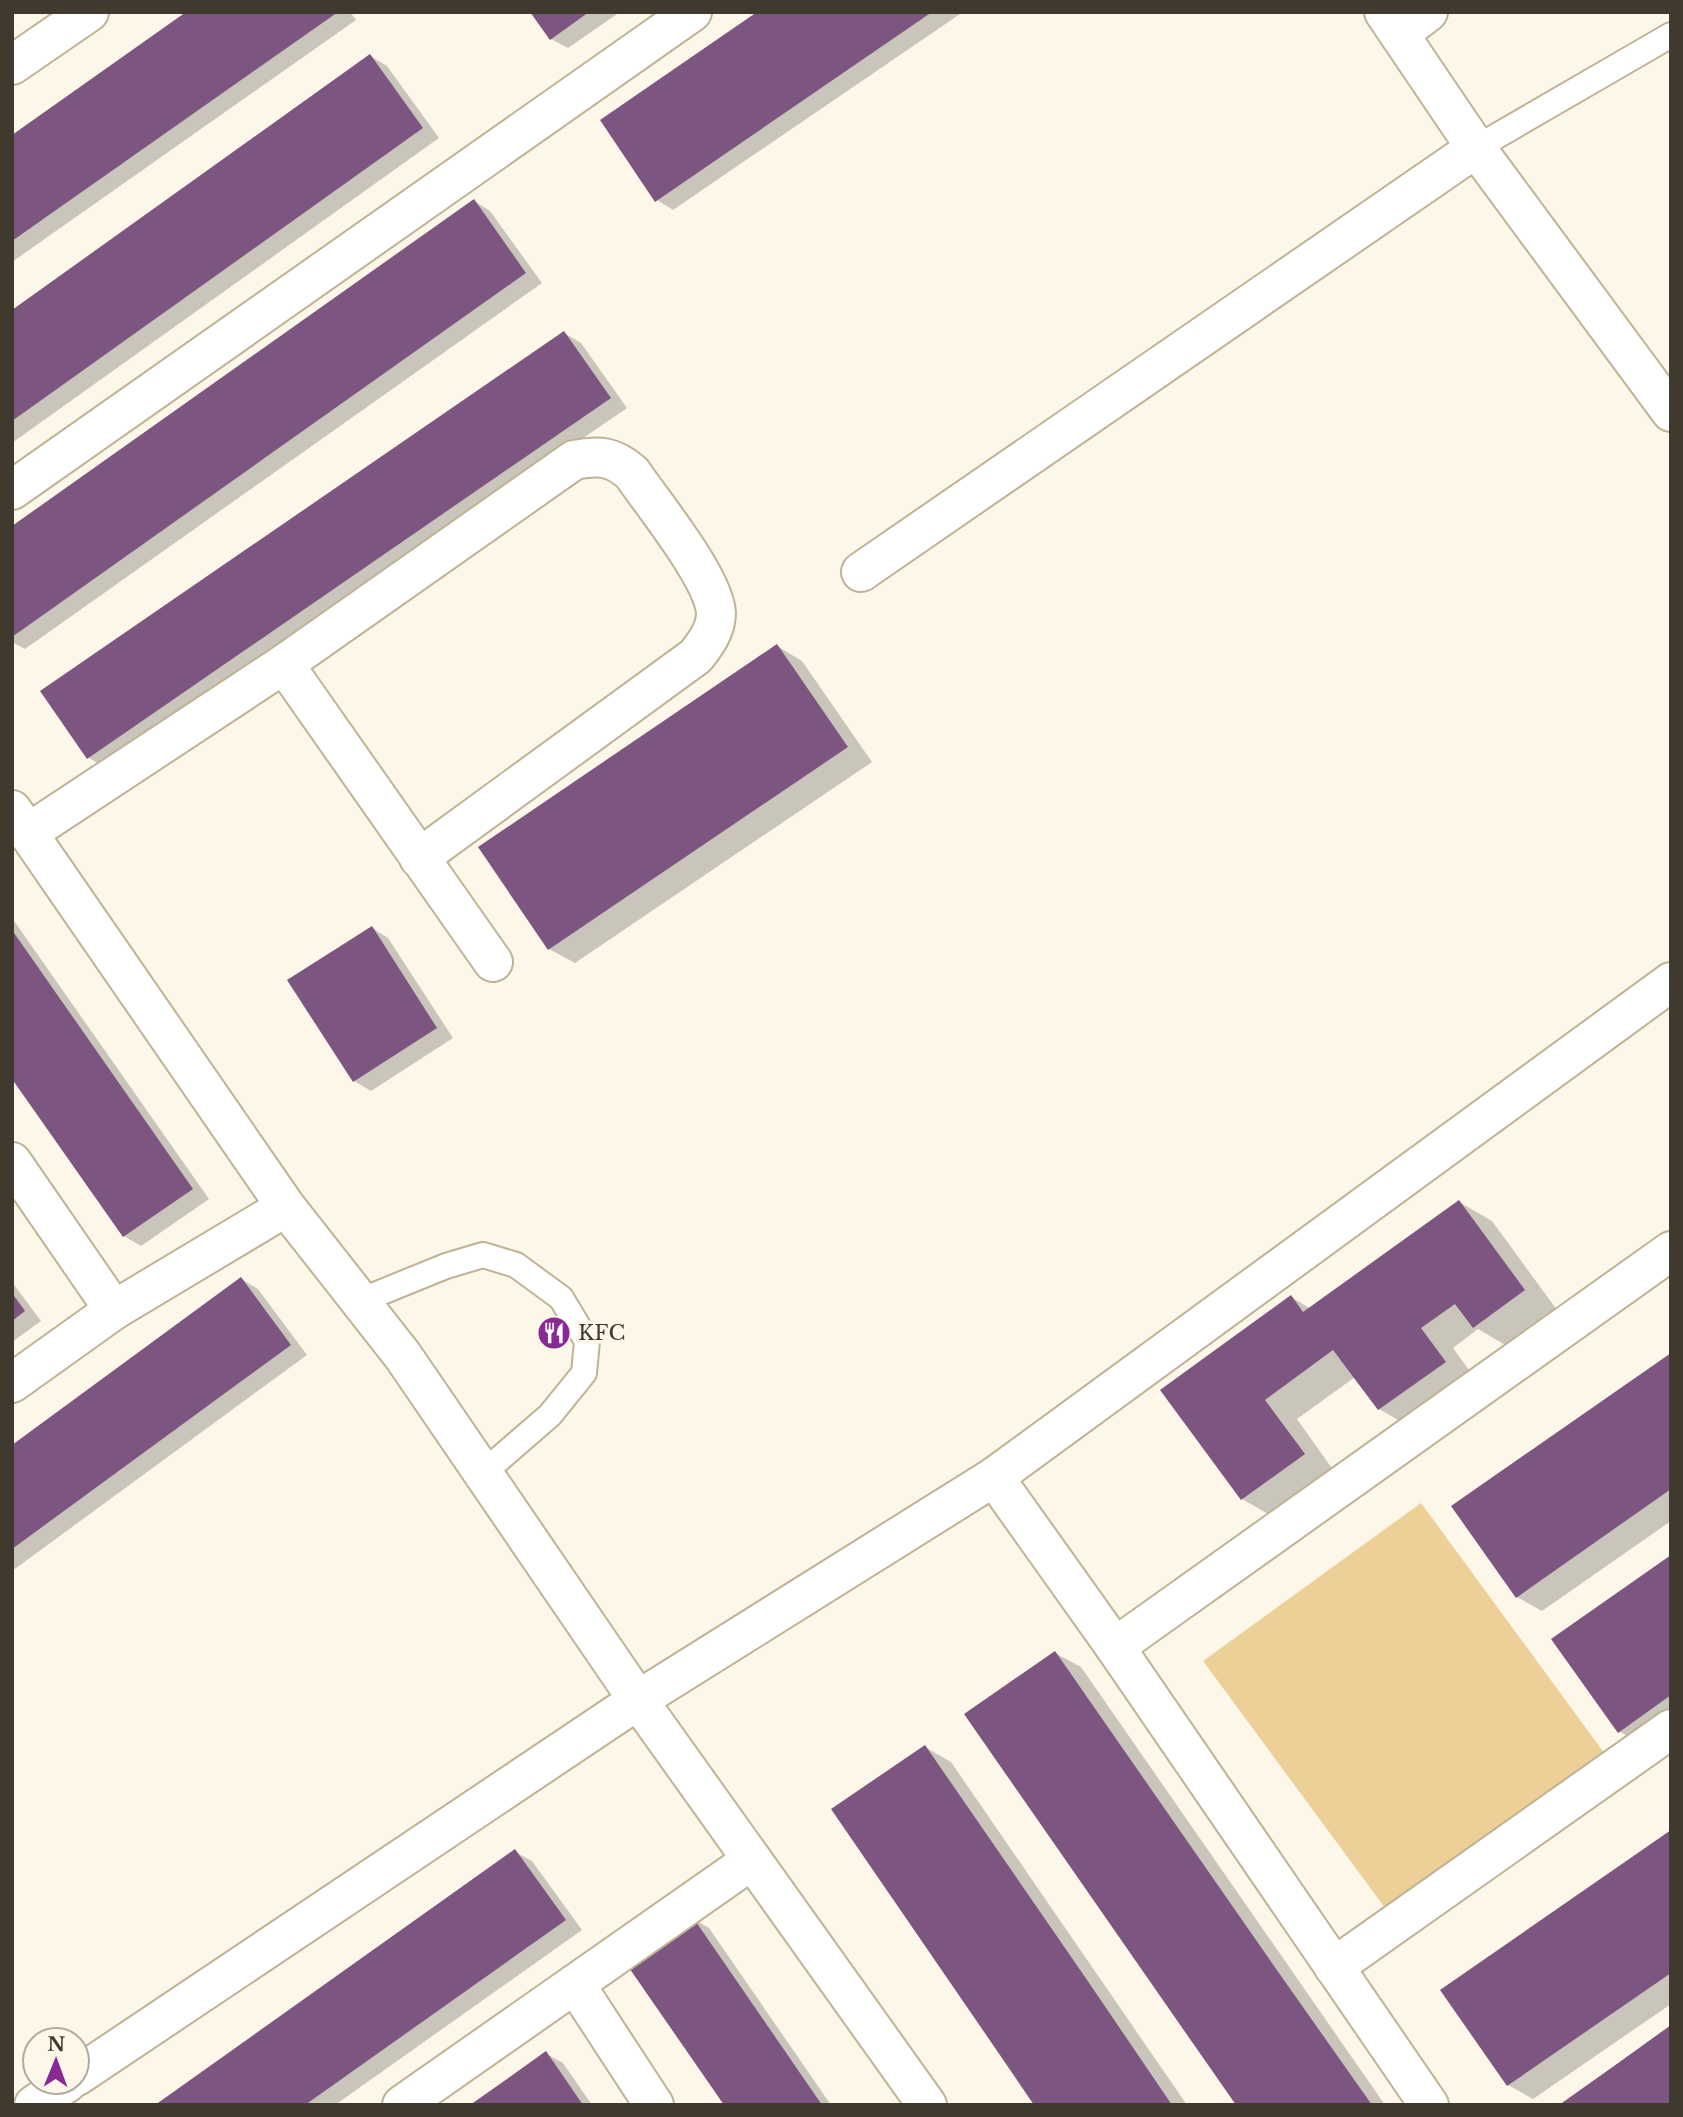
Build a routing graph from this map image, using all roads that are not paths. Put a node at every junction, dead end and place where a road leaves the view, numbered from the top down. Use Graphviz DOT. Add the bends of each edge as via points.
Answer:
graph roads {
  1 [pos="89,12"];
  2 [pos="692,12"];
  3 [pos="1404,20"];
  4 [pos="1671,35"];
  5 [pos="12,65"];
  6 [pos="1476,148"];
  7 [pos="1671,412"];
  8 [pos="12,490"];
  9 [pos="861,572"];
  10 [pos="284,664"];
  11 [pos="20,821"];
  12 [pos="419,858"];
  13 [pos="493,962"];
  14 [pos="1671,982"];
  15 [pos="12,1162"];
  16 [pos="286,1207"];
  17 [pos="1671,1251"];
  18 [pos="360,1301"];
  19 [pos="114,1310"];
  20 [pos="12,1383"];
  21 [pos="483,1473"];
  22 [pos="994,1477"];
  23 [pos="1115,1647"];
  24 [pos="638,1700"];
  25 [pos="1671,1729"];
  26 [pos="752,1860"];
  27 [pos="1334,1966"];
  28 [pos="575,1984"];
  29 [pos="91,2067"];
  30 [pos="402,2105"];
  31 [pos="654,2105"];
  32 [pos="927,2105"];
  33 [pos="1429,2105"];
  1 -- 5 [label="street"];
  2 -- 8 [label="street"];
  3 -- 6 [label="street"];
  4 -- 6 [label="lane"];
  6 -- 7 [label="street"];
  6 -- 9 [label="street"];
  10 -- 11 [label="street"];
  10 -- 12 [label="street"];
  10 -- 12 [label="street" via="574,460 597,455 617,460 647,494 705,579 716,612 711,636 696,656"];
  11 -- 16 [label="street"];
  12 -- 13 [label="street"];
  14 -- 22 [label="street"];
  15 -- 19 [label="street"];
  16 -- 18 [label="street"];
  16 -- 19 [label="street"];
  17 -- 23 [label="street"];
  18 -- 21 [label="street"];
  18 -- 21 [label="lane" via="483,1255 516,1265 561,1297 587,1341 584,1373 550,1415"];
  19 -- 20 [label="street"];
  21 -- 24 [label="street"];
  22 -- 23 [label="street"];
  22 -- 24 [label="street"];
  23 -- 27 [label="street"];
  24 -- 26 [label="street"];
  24 -- 29 [label="street"];
  25 -- 27 [label="street"];
  26 -- 28 [label="street"];
  26 -- 32 [label="street"];
  27 -- 33 [label="street"];
  28 -- 30 [label="street"];
  28 -- 31 [label="street"];
}
